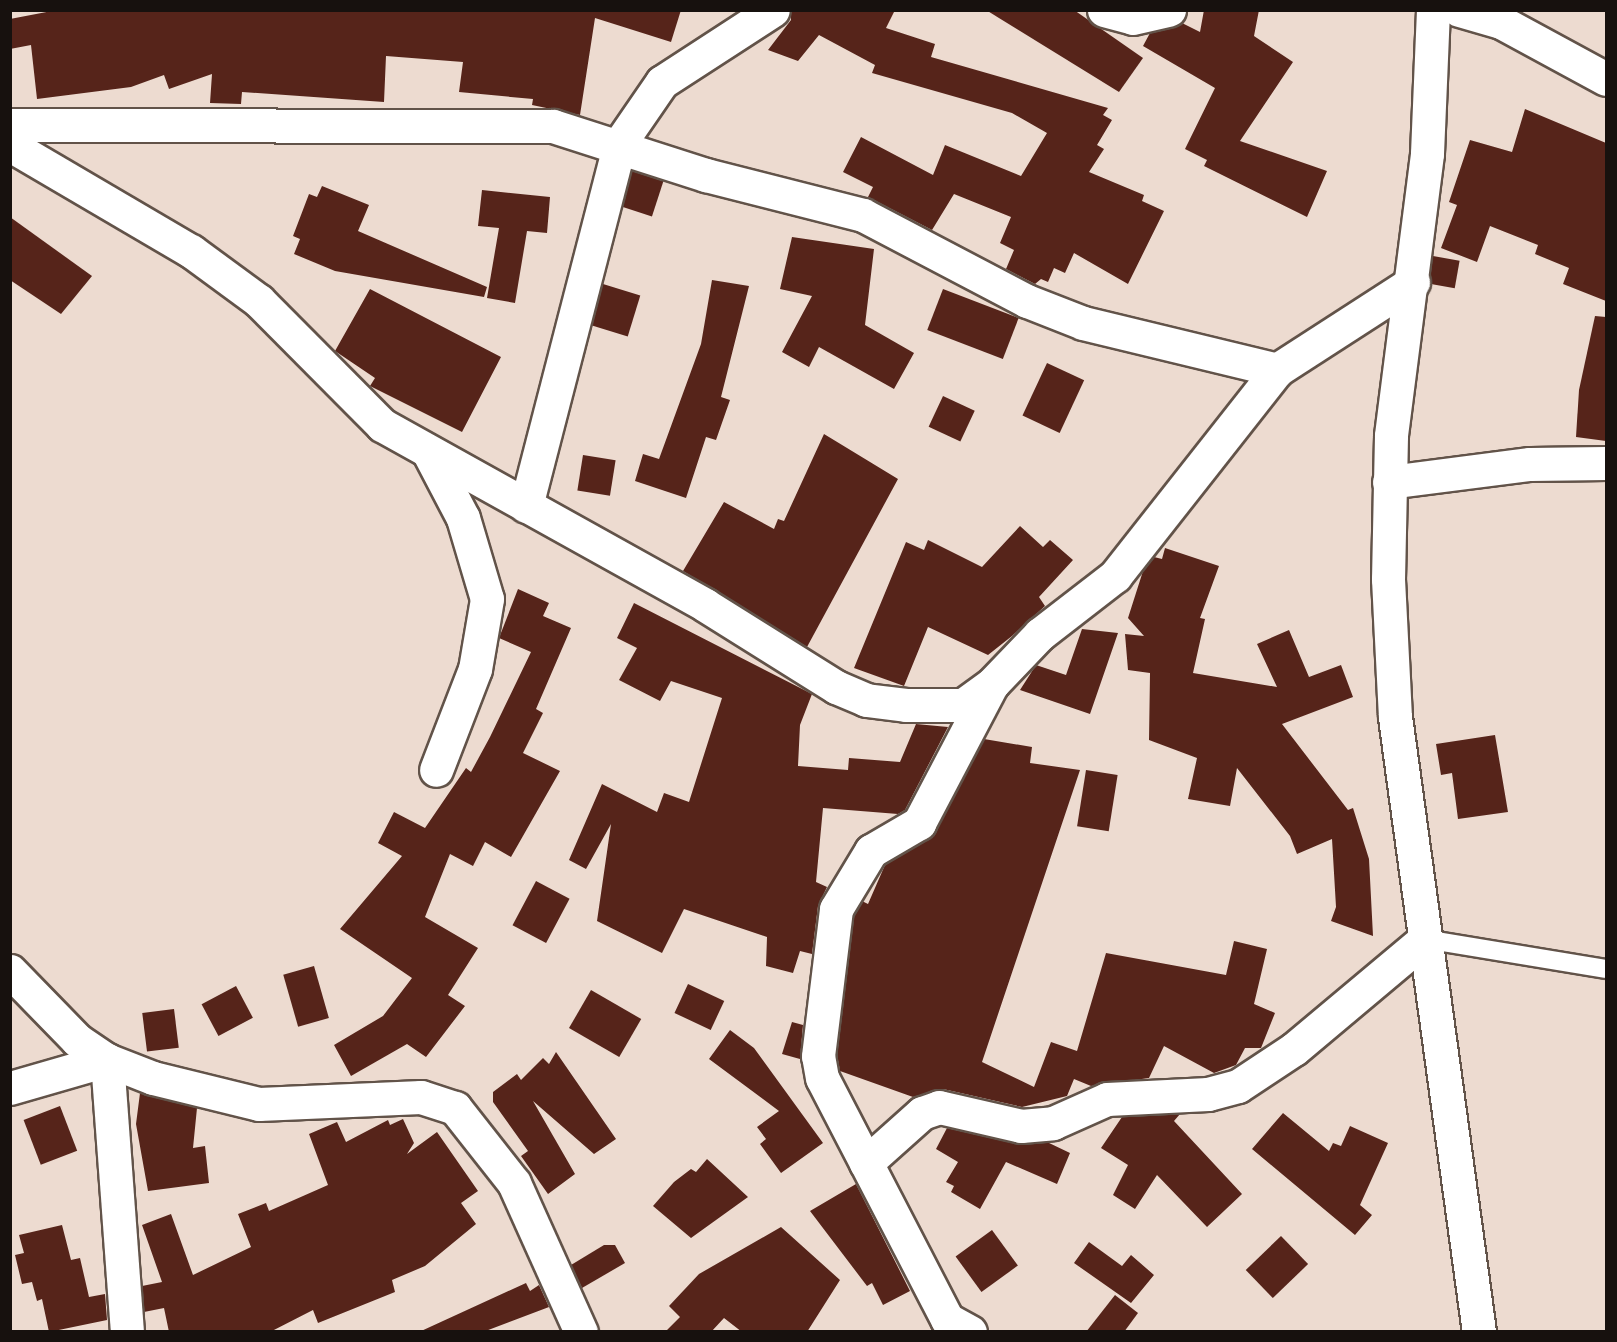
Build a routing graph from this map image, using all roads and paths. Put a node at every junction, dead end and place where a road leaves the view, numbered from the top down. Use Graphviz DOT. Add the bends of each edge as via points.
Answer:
graph roads {
  1 [pos="772,10"];
  2 [pos="1104,10"];
  3 [pos="1168,10"];
  4 [pos="1433,10"];
  5 [pos="1459,10"];
  6 [pos="1606,79"];
  7 [pos="10,125"];
  8 [pos="620,143"];
  9 [pos="10,146"];
  10 [pos="1413,282"];
  11 [pos="1277,370"];
  12 [pos="429,453"];
  13 [pos="1606,463"];
  14 [pos="1389,482"];
  15 [pos="526,506"];
  16 [pos="993,683"];
  17 [pos="436,770"];
  18 [pos="1425,939"];
  19 [pos="1606,969"];
  20 [pos="10,971"];
  21 [pos="107,1060"];
  22 [pos="10,1088"];
  23 [pos="866,1163"];
  24 [pos="127,1332"];
  25 [pos="581,1332"];
  26 [pos="970,1332"];
  27 [pos="1479,1332"];
  1 -- 8 [label="street" via="662,82"];
  2 -- 3 [label="street" via="1133,18"];
  4 -- 10 [label="street" via="1427,154"];
  5 -- 6 [label="street" via="1501,22"];
  7 -- 8 [label="street" via="553,126"];
  8 -- 11 [label="street" via="706,175 863,215 1027,301 1083,322"];
  8 -- 15 [label="street"];
  9 -- 12 [label="street" via="191,251 259,302 382,425"];
  10 -- 11 [label="street"];
  10 -- 14 [label="street"];
  11 -- 16 [label="street" via="1244,405 1115,576 1040,634"];
  12 -- 15 [label="street"];
  12 -- 17 [label="street" via="462,518 487,599 475,669"];
  13 -- 14 [label="street" via="1530,464"];
  14 -- 18 [label="street" via="1395,717"];
  15 -- 16 [label="street" via="866,700 942,709 963,705"];
  16 -- 23 [label="street" via="920,823 871,851 836,909 818,1056 822,1078"];
  18 -- 19 [label="lane"];
  18 -- 23 [label="street" via="1294,1049 1238,1086 1208,1094 1107,1100 1053,1123 1021,1126 939,1107 922,1113"];
  18 -- 27 [label="street"];
  20 -- 21 [label="street" via="77,1040"];
  21 -- 22 [label="street"];
  21 -- 24 [label="street"];
  21 -- 25 [label="street" via="153,1078 259,1104 421,1097 447,1104 514,1183"];
  23 -- 26 [label="street" via="947,1318"];
}
